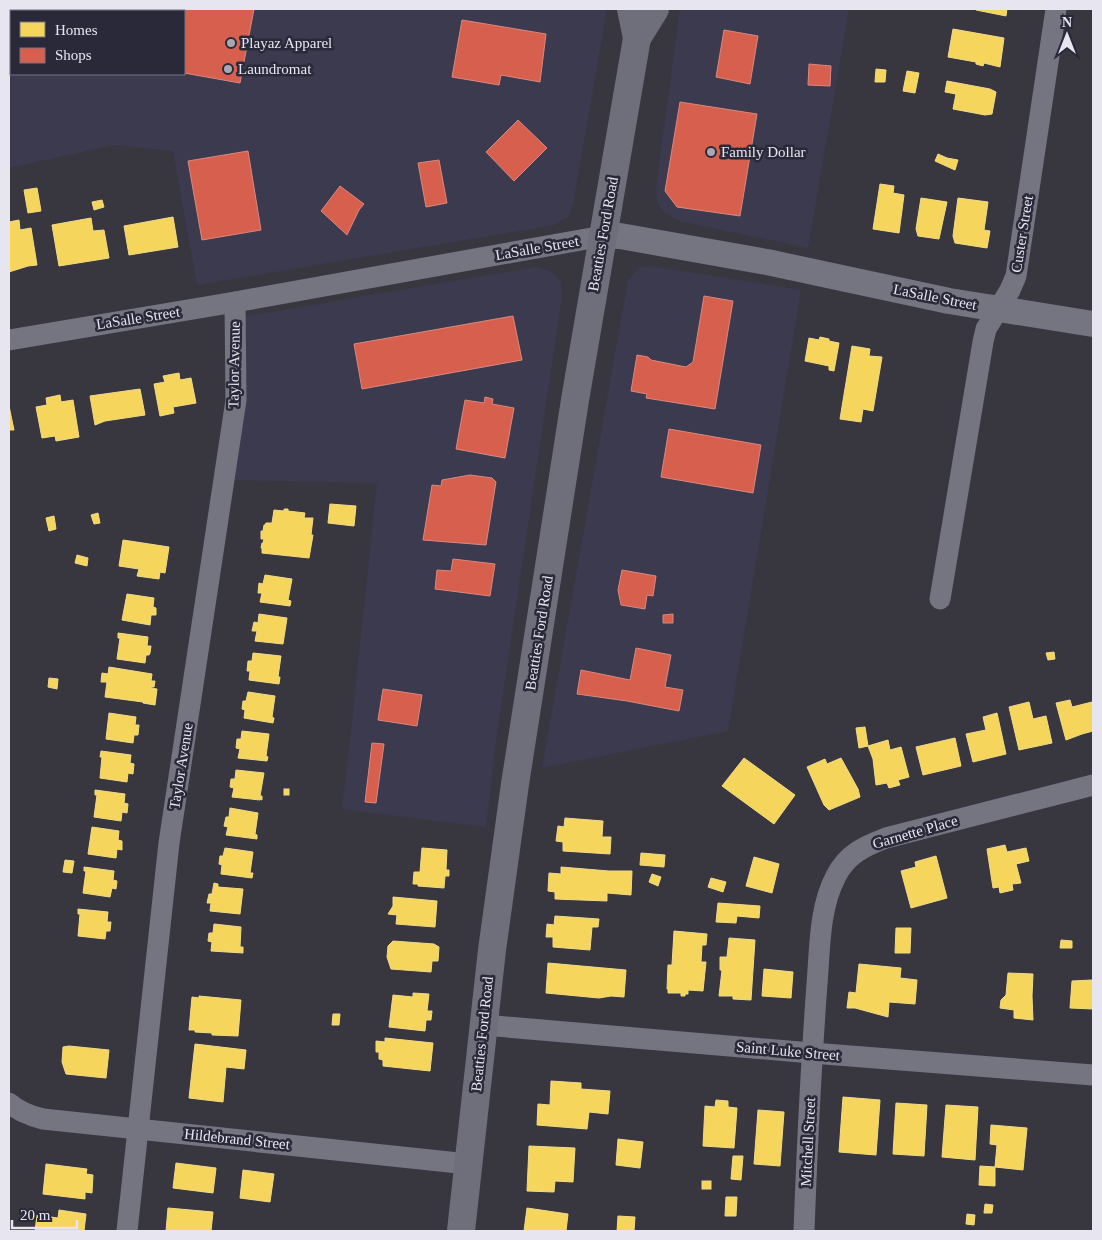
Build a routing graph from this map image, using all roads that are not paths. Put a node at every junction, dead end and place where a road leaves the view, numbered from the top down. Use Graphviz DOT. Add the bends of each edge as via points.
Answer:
graph roads {
  1 [pos="631,9"];
  2 [pos="655,9"];
  3 [pos="1056,9"];
  4 [pos="637,38"];
  5 [pos="603,236"];
  6 [pos="235,302"];
  7 [pos="998,309"];
  8 [pos="1093,324"];
  9 [pos="9,340"];
  10 [pos="940,599"];
  11 [pos="1093,785"];
  12 [pos="483,1025"];
  13 [pos="812,1054"];
  14 [pos="1093,1075"];
  15 [pos="9,1103"];
  16 [pos="139,1128"];
  17 [pos="468,1164"];
  18 [pos="127,1231"];
  19 [pos="461,1231"];
  20 [pos="804,1231"];
  1 -- 4 [label="main road, Beatties Ford Road"];
  2 -- 4 [label="main road, Beatties Ford Road"];
  3 -- 7 [label="street, Custer Street" via="1016,276"];
  4 -- 5 [label="main road, Beatties Ford Road"];
  5 -- 6 [label="street, LaSalle Street"];
  5 -- 7 [label="street, LaSalle Street" via="620,236 767,262"];
  5 -- 12 [label="main road, Beatties Ford Road" via="515,784"];
  6 -- 9 [label="street, LaSalle Street"];
  6 -- 16 [label="street, Taylor Avenue" via="236,400 169,843"];
  7 -- 8 [label="street, LaSalle Street"];
  7 -- 10 [label="street, Custer Street" via="986,329 983,342"];
  11 -- 13 [label="street, Garnette Place" via="886,838 863,847 844,862 830,888 823,913"];
  12 -- 13 [label="street, Saint Luke Street"];
  12 -- 17 [label="main road, Beatties Ford Road"];
  13 -- 14 [label="street, Saint Luke Street"];
  13 -- 20 [label="street, Mitchell Street"];
  15 -- 16 [label="street, Hildebrand Street" via="43,1119"];
  16 -- 17 [label="street, Hildebrand Street"];
  16 -- 18 [label="street, Taylor Avenue"];
  17 -- 19 [label="main road, Beatties Ford Road"];
}
